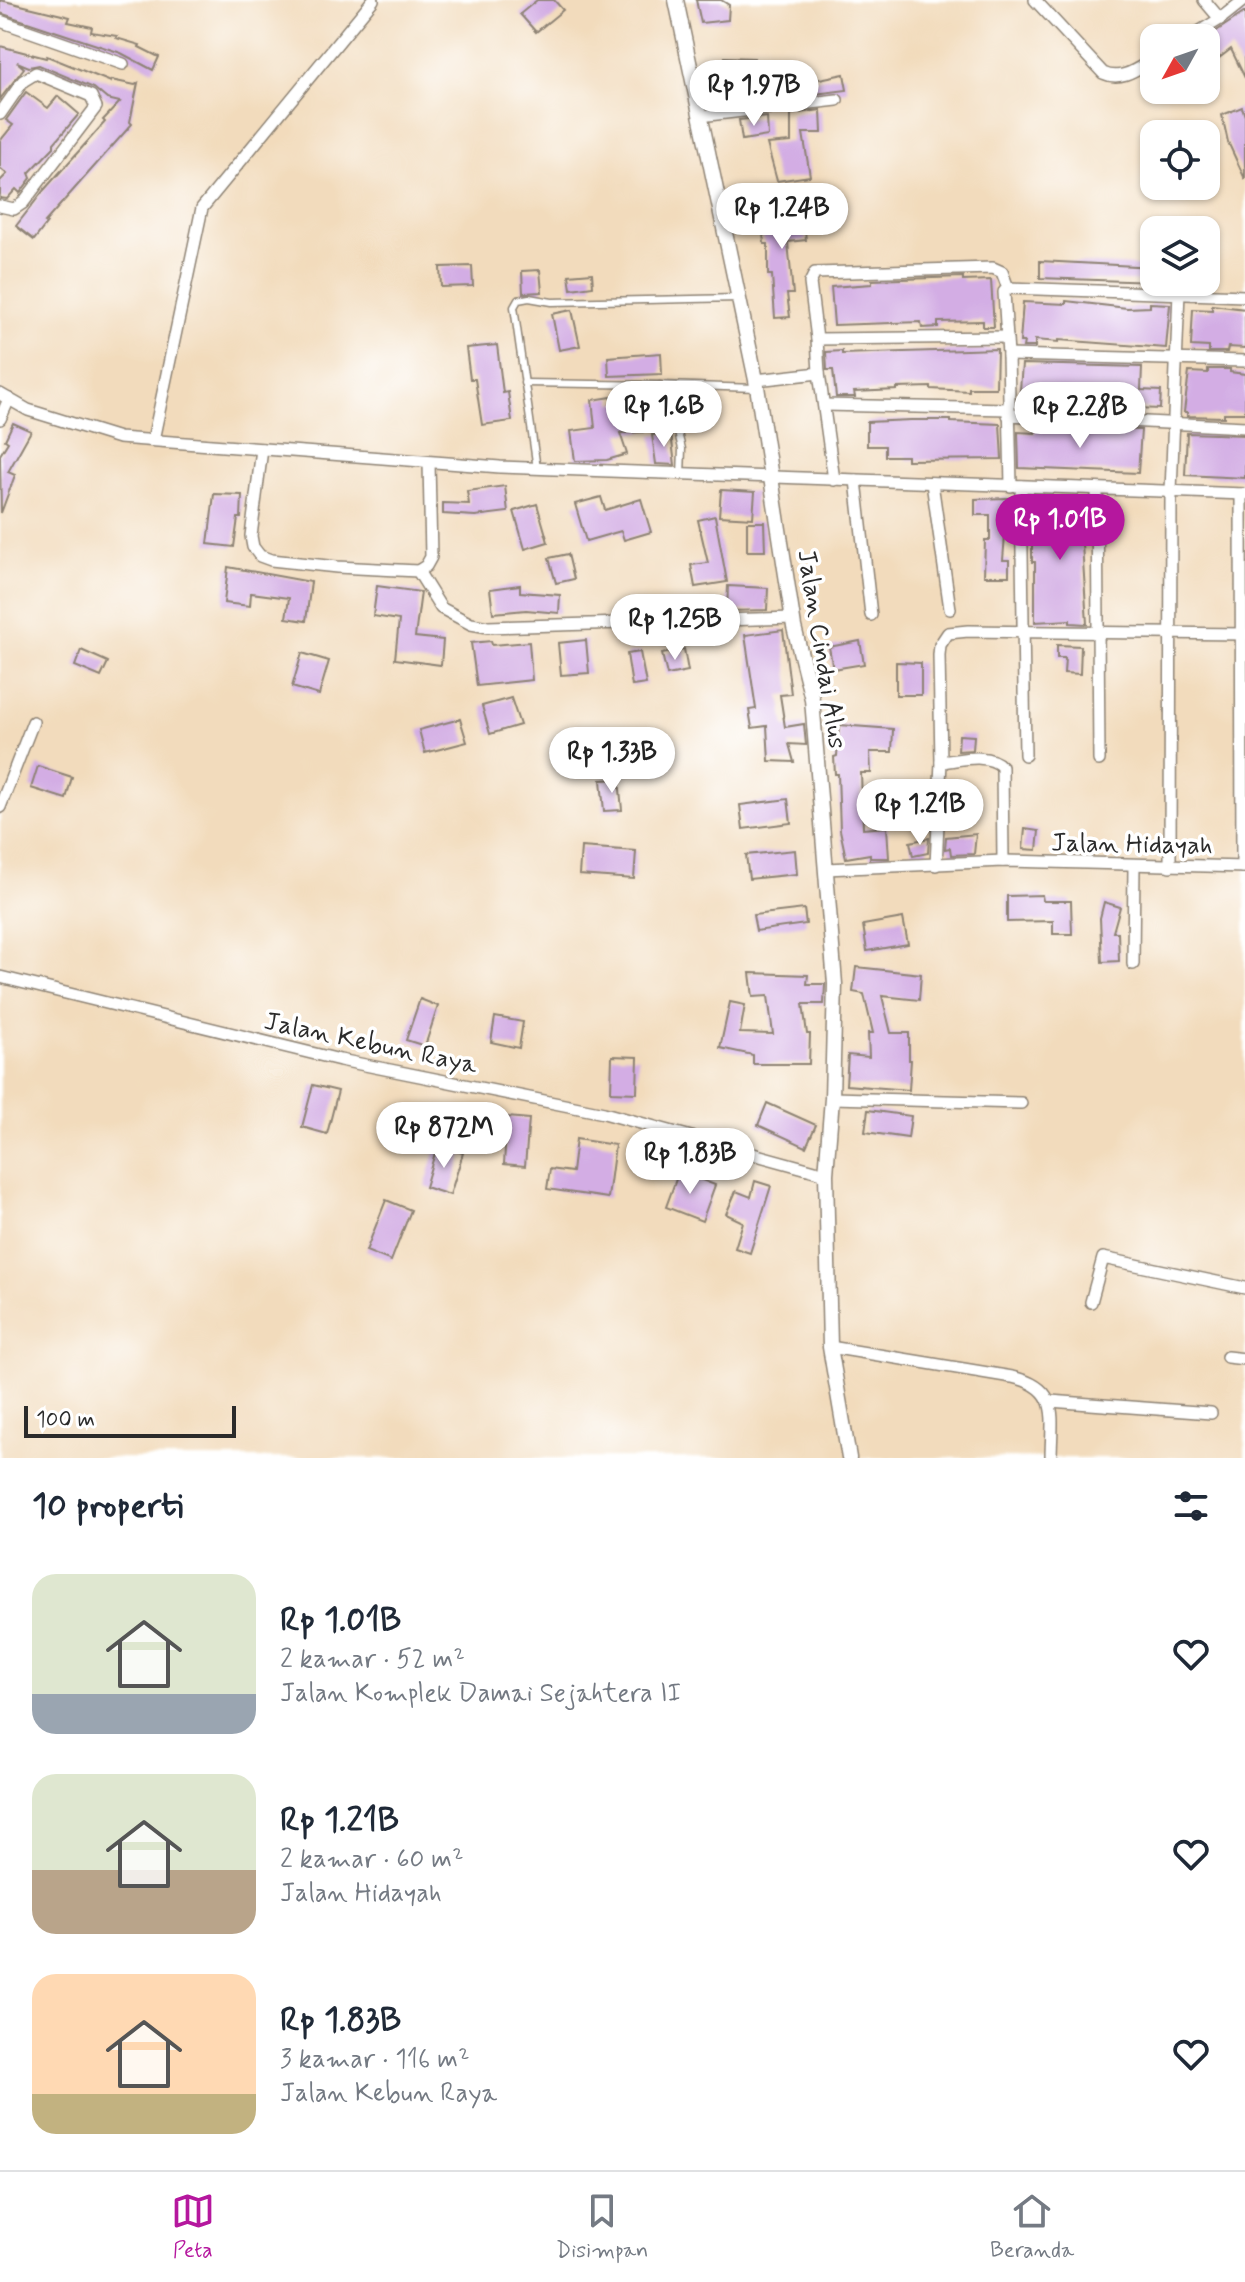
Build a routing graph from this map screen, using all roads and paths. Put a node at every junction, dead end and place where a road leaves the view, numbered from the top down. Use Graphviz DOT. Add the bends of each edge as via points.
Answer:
graph roads {
  1 [pos="373,0"];
  2 [pos="676,0"];
  3 [pos="1035,0"];
  4 [pos="1204,0"];
  5 [pos="1244,0"];
  6 [pos="1220,19"];
  7 [pos="0,21"];
  8 [pos="1212,24"];
  9 [pos="123,64"];
  10 [pos="1140,67"];
  11 [pos="837,100"];
  12 [pos="0,114"];
  13 [pos="700,116"];
  14 [pos="0,206"];
  15 [pos="1008,288"];
  16 [pos="1140,291"];
  17 [pos="1220,294"];
  18 [pos="1179,296"];
  19 [pos="1245,296"];
  20 [pos="739,298"];
  21 [pos="1007,337"];
  22 [pos="817,339"];
  23 [pos="1008,355"];
  24 [pos="1177,359"];
  25 [pos="1245,361"];
  26 [pos="819,373"];
  27 [pos="524,383"];
  28 [pos="756,384"];
  29 [pos="660,385"];
  30 [pos="4,396"];
  31 [pos="824,405"];
  32 [pos="1008,412"];
  33 [pos="0,419"];
  34 [pos="1174,423"];
  35 [pos="1245,427"];
  36 [pos="153,440"];
  37 [pos="262,449"];
  38 [pos="429,462"];
  39 [pos="537,469"];
  40 [pos="681,475"];
  41 [pos="770,477"];
  42 [pos="834,480"];
  43 [pos="856,480"];
  44 [pos="932,483"];
  45 [pos="1016,486"];
  46 [pos="1097,489"];
  47 [pos="1171,491"];
  48 [pos="1243,494"];
  49 [pos="418,571"];
  50 [pos="950,609"];
  51 [pos="871,615"];
  52 [pos="793,618"];
  53 [pos="1023,633"];
  54 [pos="1098,633"];
  55 [pos="1170,634"];
  56 [pos="1244,634"];
  57 [pos="33,722"];
  58 [pos="1025,755"];
  59 [pos="1099,760"];
  60 [pos="941,762"];
  61 [pos="0,807"];
  62 [pos="1003,861"];
  63 [pos="936,865"];
  64 [pos="1134,865"];
  65 [pos="1170,866"];
  66 [pos="1244,867"];
  67 [pos="826,869"];
  68 [pos="1133,964"];
  69 [pos="0,977"];
  70 [pos="832,1098"];
  71 [pos="1021,1103"];
  72 [pos="826,1174"];
  73 [pos="1245,1288"];
  74 [pos="1091,1302"];
  75 [pos="830,1347"];
  76 [pos="1227,1357"];
  77 [pos="1245,1359"];
  78 [pos="1050,1401"];
  79 [pos="1211,1413"];
  80 [pos="849,1458"];
  81 [pos="1051,1458"];
  1 -- 36 [label="street" via="202,208"];
  2 -- 13 [label="street, Jalan Cindai Alus"];
  3 -- 10 [label="street" via="1103,73 1112,78"];
  4 -- 6 [label="street"];
  5 -- 6 [label="street"];
  6 -- 8 [label="street"];
  7 -- 9 [label="street"];
  11 -- 13 [label="street"];
  12 -- 14 [label="street" via="23,81 36,73 91,96 96,107 23,203 14,209"];
  13 -- 20 [label="street, Jalan Cindai Alus"];
  15 -- 16 [label="street"];
  15 -- 21 [label="street"];
  15 -- 22 [label="street" via="1002,272 993,268 815,273 810,283"];
  17 -- 19 [label="street"];
  18 -- 24 [label="street"];
  20 -- 27 [label="lane" via="518,300 514,307"];
  20 -- 28 [label="street, Jalan Cindai Alus"];
  21 -- 22 [label="street"];
  21 -- 23 [label="street"];
  22 -- 26 [label="street"];
  23 -- 24 [label="street"];
  23 -- 32 [label="street"];
  24 -- 25 [label="street"];
  24 -- 34 [label="street"];
  26 -- 28 [label="street"];
  26 -- 31 [label="street"];
  27 -- 29 [label="lane"];
  27 -- 39 [label="lane"];
  28 -- 29 [label="lane"];
  28 -- 41 [label="street, Jalan Cindai Alus"];
  29 -- 40 [label="lane" via="669,396 682,449"];
  30 -- 33 [label="street"];
  30 -- 36 [label="street" via="28,410 119,438"];
  31 -- 32 [label="street"];
  31 -- 42 [label="street"];
  32 -- 34 [label="street"];
  32 -- 45 [label="street"];
  34 -- 35 [label="street"];
  34 -- 47 [label="street"];
  36 -- 37 [label="street"];
  37 -- 38 [label="street"];
  37 -- 49 [label="street" via="251,536 260,556"];
  38 -- 39 [label="street"];
  38 -- 49 [label="street" via="431,557"];
  39 -- 40 [label="street"];
  40 -- 41 [label="street"];
  41 -- 42 [label="street"];
  41 -- 52 [label="street, Jalan Cindai Alus"];
  42 -- 43 [label="street"];
  43 -- 44 [label="street"];
  43 -- 51 [label="street"];
  44 -- 45 [label="street"];
  44 -- 50 [label="street"];
  45 -- 46 [label="street"];
  45 -- 53 [label="street"];
  46 -- 47 [label="street"];
  46 -- 54 [label="street"];
  47 -- 48 [label="street"];
  47 -- 55 [label="street"];
  48 -- 56 [label="street"];
  49 -- 52 [label="street" via="441,608 488,627"];
  52 -- 67 [label="street, Jalan Cindai Alus" via="812,699"];
  53 -- 54 [label="street"];
  53 -- 58 [label="street"];
  53 -- 60 [label="street" via="954,631 944,637 939,655"];
  54 -- 55 [label="street"];
  54 -- 59 [label="street"];
  55 -- 56 [label="street"];
  55 -- 65 [label="street"];
  56 -- 66 [label="street"];
  57 -- 61 [label="street"];
  60 -- 62 [label="street" via="985,758 1002,767"];
  60 -- 63 [label="street"];
  62 -- 63 [label="street, Jalan Hidayah"];
  62 -- 64 [label="street, Jalan Hidayah"];
  63 -- 67 [label="street, Jalan Hidayah"];
  64 -- 65 [label="street, Jalan Hidayah"];
  64 -- 68 [label="street"];
  65 -- 66 [label="street, Jalan Hidayah"];
  67 -- 70 [label="street, Jalan Cindai Alus" via="835,984"];
  69 -- 72 [label="street, Jalan Kebun Raya" via="340,1060 604,1113"];
  70 -- 71 [label="street"];
  70 -- 72 [label="street, Jalan Cindai Alus"];
  72 -- 75 [label="street, Jalan Cindai Alus"];
  73 -- 74 [label="street" via="1103,1258"];
  75 -- 78 [label="street" via="1023,1379 1037,1385"];
  75 -- 80 [label="street, Jalan Cindai Alus"];
  76 -- 77 [label="street"];
  78 -- 79 [label="street"];
  78 -- 81 [label="street"];
}
